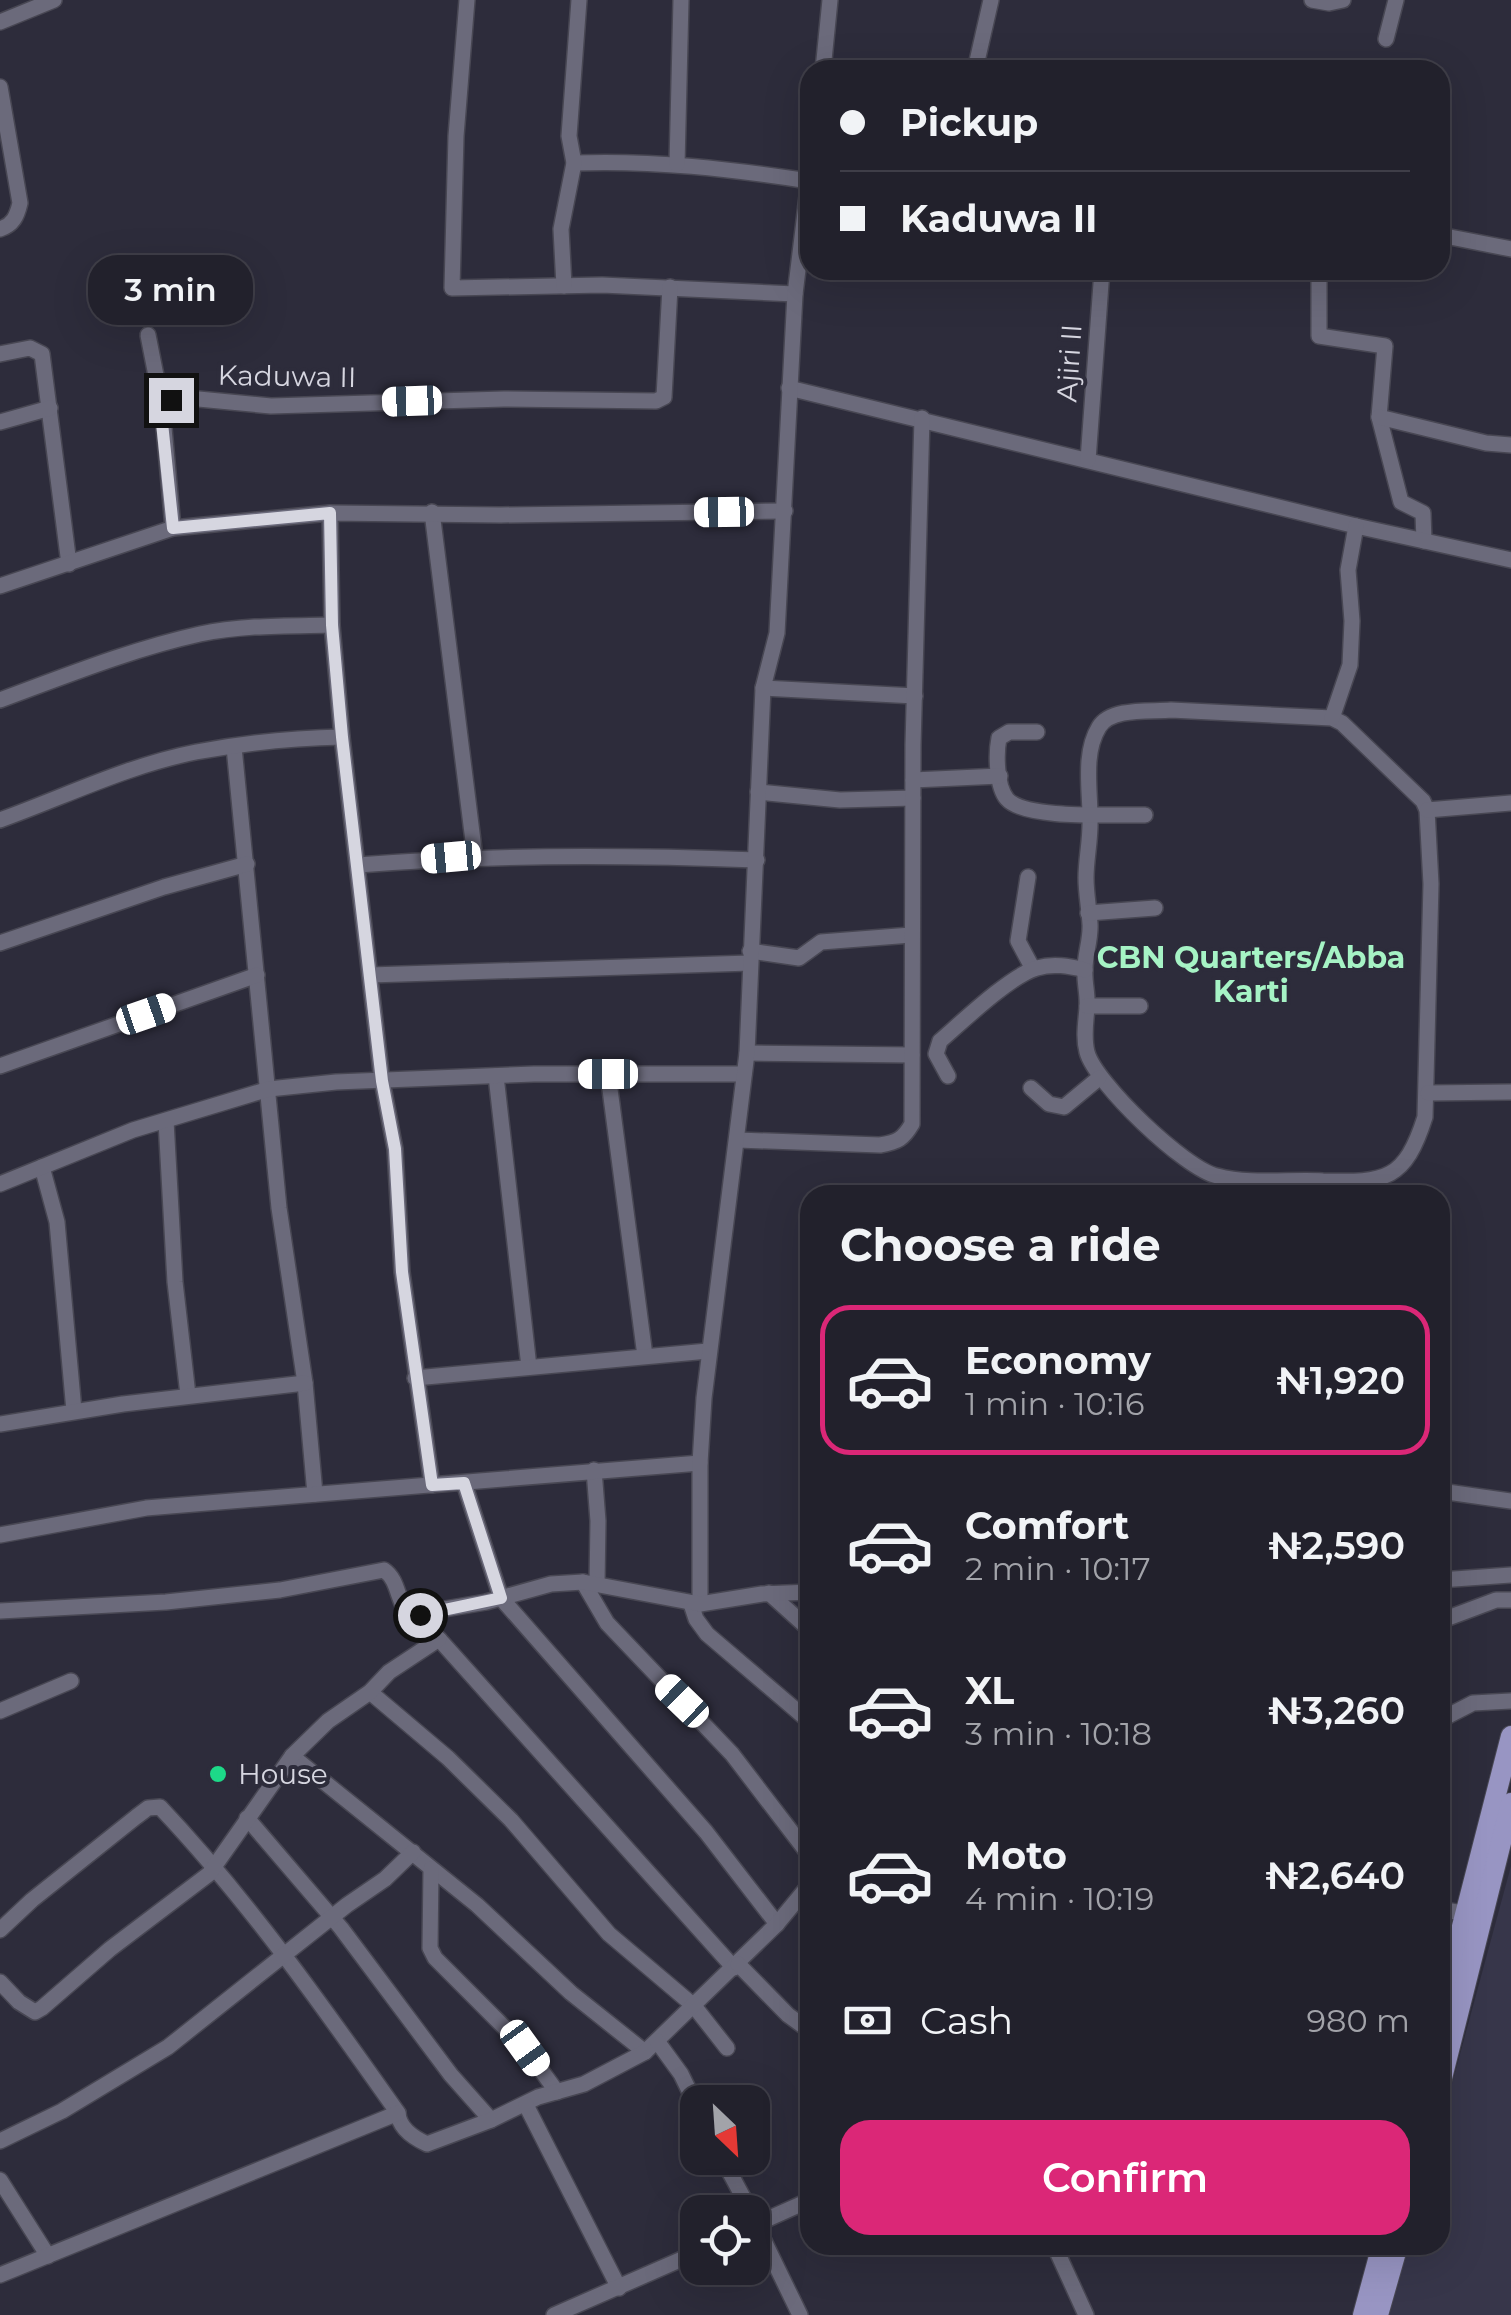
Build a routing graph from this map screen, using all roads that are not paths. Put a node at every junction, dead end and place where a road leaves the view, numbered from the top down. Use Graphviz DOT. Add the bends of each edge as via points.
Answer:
graph roads {
  1 [pos="467,0"];
  2 [pos="579,0"];
  3 [pos="681,0"];
  4 [pos="830,0"];
  5 [pos="991,0"];
  6 [pos="1312,0"];
  7 [pos="1342,0"];
  8 [pos="1396,0"];
  9 [pos="50,1"];
  10 [pos="0,22"];
  11 [pos="1386,39"];
  12 [pos="824,60"];
  13 [pos="976,60"];
  14 [pos="0,87"];
  15 [pos="3,115"];
  16 [pos="574,164"];
  17 [pos="677,164"];
  18 [pos="800,180"];
  19 [pos="0,229"];
  20 [pos="1450,237"];
  21 [pos="1511,249"];
  22 [pos="800,254"];
  23 [pos="1101,280"];
  24 [pos="1320,280"];
  25 [pos="564,286"];
  26 [pos="670,287"];
  27 [pos="795,294"];
  28 [pos="148,335"];
  29 [pos="0,354"];
  30 [pos="789,388"];
  31 [pos="162,406"];
  32 [pos="50,408"];
  33 [pos="922,418"];
  34 [pos="1379,418"];
  35 [pos="0,422"];
  36 [pos="1511,445"];
  37 [pos="1088,460"];
  38 [pos="785,510"];
  39 [pos="432,512"];
  40 [pos="330,513"];
  41 [pos="1356,526"];
  42 [pos="173,528"];
  43 [pos="1424,542"];
  44 [pos="1511,560"];
  45 [pos="70,564"];
  46 [pos="0,586"];
  47 [pos="332,625"];
  48 [pos="763,688"];
  49 [pos="916,696"];
  50 [pos="0,700"];
  51 [pos="1332,718"];
  52 [pos="1037,732"];
  53 [pos="342,737"];
  54 [pos="234,747"];
  55 [pos="1000,776"];
  56 [pos="913,789"];
  57 [pos="758,792"];
  58 [pos="1511,802"];
  59 [pos="1427,810"];
  60 [pos="1090,813"];
  61 [pos="1145,814"];
  62 [pos="0,820"];
  63 [pos="476,858"];
  64 [pos="756,860"];
  65 [pos="247,864"];
  66 [pos="358,865"];
  67 [pos="1028,877"];
  68 [pos="1155,908"];
  69 [pos="1088,913"];
  70 [pos="911,935"];
  71 [pos="0,944"];
  72 [pos="750,957"];
  73 [pos="1032,969"];
  74 [pos="1085,970"];
  75 [pos="257,975"];
  76 [pos="370,975"];
  77 [pos="1087,1006"];
  78 [pos="1140,1006"];
  79 [pos="747,1053"];
  80 [pos="912,1055"];
  81 [pos="0,1066"];
  82 [pos="608,1074"];
  83 [pos="744,1074"];
  84 [pos="496,1076"];
  85 [pos="948,1076"];
  86 [pos="1100,1078"];
  87 [pos="382,1081"];
  88 [pos="1032,1088"];
  89 [pos="269,1090"];
  90 [pos="1511,1092"];
  91 [pos="1428,1093"];
  92 [pos="166,1121"];
  93 [pos="738,1140"];
  94 [pos="42,1167"];
  95 [pos="0,1184"];
  96 [pos="708,1350"];
  97 [pos="645,1356"];
  98 [pos="529,1367"];
  99 [pos="416,1378"];
  100 [pos="305,1384"];
  101 [pos="188,1395"];
  102 [pos="74,1411"];
  103 [pos="0,1424"];
  104 [pos="700,1463"];
  105 [pos="594,1470"];
  106 [pos="464,1483"];
  107 [pos="432,1485"];
  108 [pos="1450,1492"];
  109 [pos="315,1494"];
  110 [pos="1511,1500"];
  111 [pos="0,1535"];
  112 [pos="1511,1574"];
  113 [pos="1450,1579"];
  114 [pos="590,1582"];
  115 [pos="800,1592"];
  116 [pos="769,1593"];
  117 [pos="501,1598"];
  118 [pos="1511,1600"];
  119 [pos="695,1604"];
  120 [pos="0,1611"];
  121 [pos="409,1615"];
  122 [pos="1450,1616"];
  123 [pos="800,1621"];
  124 [pos="439,1639"];
  125 [pos="71,1681"];
  126 [pos="370,1692"];
  127 [pos="1511,1700"];
  128 [pos="0,1711"];
  129 [pos="800,1713"];
  130 [pos="1450,1715"];
  131 [pos="1511,1736"];
  132 [pos="292,1756"];
  133 [pos="1511,1803"];
  134 [pos="247,1818"];
  135 [pos="800,1843"];
  136 [pos="413,1852"];
  137 [pos="213,1869"];
  138 [pos="431,1869"];
  139 [pos="800,1896"];
  140 [pos="1450,1911"];
  141 [pos="1474,1914"];
  142 [pos="332,1919"];
  143 [pos="777,1924"];
  144 [pos="0,1930"];
  145 [pos="283,1958"];
  146 [pos="736,1966"];
  147 [pos="0,1982"];
  148 [pos="1450,1983"];
  149 [pos="694,2006"];
  150 [pos="800,2023"];
  151 [pos="1450,2026"];
  152 [pos="651,2047"];
  153 [pos="727,2048"];
  154 [pos="686,2085"];
  155 [pos="557,2092"];
  156 [pos="526,2104"];
  157 [pos="398,2113"];
  158 [pos="491,2120"];
  159 [pos="0,2140"];
  160 [pos="0,2180"];
  161 [pos="800,2204"];
  162 [pos="770,2214"];
  163 [pos="770,2254"];
  164 [pos="1059,2255"];
  165 [pos="1381,2255"];
  166 [pos="1393,2255"];
  167 [pos="48,2256"];
  168 [pos="680,2260"];
  169 [pos="0,2275"];
  170 [pos="619,2288"];
  171 [pos="1378,2288"];
  172 [pos="554,2315"];
  173 [pos="800,2315"];
  174 [pos="1086,2315"];
  175 [pos="1363,2315"];
  176 [pos="1378,2315"];
  1 -- 25 [label="street" via="452,288"];
  2 -- 16 [label="street" via="569,136"];
  3 -- 17 [label="street"];
  4 -- 12 [label="street"];
  5 -- 13 [label="street"];
  6 -- 7 [label="street"];
  8 -- 11 [label="street"];
  9 -- 10 [label="street"];
  14 -- 15 [label="street"];
  15 -- 19 [label="street" via="20,203 17,216"];
  16 -- 17 [label="street"];
  16 -- 25 [label="street" via="561,229"];
  17 -- 18 [label="street"];
  20 -- 21 [label="street"];
  22 -- 27 [label="street"];
  23 -- 37 [label="street, Ajiri II"];
  24 -- 34 [label="street" via="1318,336 1385,346"];
  25 -- 26 [label="street"];
  26 -- 27 [label="street"];
  26 -- 31 [label="street, Kaduwa II" via="664,396 656,401 271,406 188,398"];
  27 -- 30 [label="street"];
  28 -- 31 [label="street"];
  29 -- 32 [label="street" via="39,350"];
  30 -- 33 [label="street"];
  30 -- 38 [label="street"];
  31 -- 42 [label="street"];
  32 -- 35 [label="street"];
  32 -- 45 [label="street"];
  33 -- 37 [label="street"];
  33 -- 49 [label="street"];
  34 -- 36 [label="street"];
  34 -- 43 [label="street" via="1402,502 1422,513"];
  37 -- 41 [label="street"];
  38 -- 39 [label="street"];
  38 -- 48 [label="street" via="776,633"];
  39 -- 40 [label="street"];
  39 -- 63 [label="street"];
  40 -- 42 [label="street"];
  40 -- 47 [label="street"];
  41 -- 43 [label="street"];
  41 -- 51 [label="street" via="1348,570 1350,666"];
  42 -- 45 [label="street"];
  43 -- 44 [label="street"];
  45 -- 46 [label="street"];
  47 -- 50 [label="street" via="200,634"];
  47 -- 53 [label="street"];
  48 -- 49 [label="street"];
  48 -- 57 [label="street"];
  49 -- 56 [label="street"];
  51 -- 59 [label="street"];
  51 -- 60 [label="street" via="1171,710 1104,721 1089,762"];
  52 -- 55 [label="street" via="998,738"];
  53 -- 54 [label="street"];
  53 -- 66 [label="street"];
  54 -- 62 [label="street" via="150,765"];
  54 -- 65 [label="street"];
  55 -- 56 [label="street"];
  55 -- 60 [label="street" via="1009,802 1024,809"];
  56 -- 57 [label="street" via="840,800"];
  56 -- 70 [label="street"];
  57 -- 64 [label="street"];
  58 -- 59 [label="street"];
  59 -- 91 [label="street"];
  60 -- 61 [label="street"];
  60 -- 69 [label="street"];
  63 -- 64 [label="street"];
  63 -- 66 [label="street"];
  64 -- 72 [label="street"];
  65 -- 71 [label="street"];
  65 -- 75 [label="street"];
  66 -- 76 [label="street"];
  67 -- 73 [label="street" via="1018,941"];
  68 -- 69 [label="street"];
  69 -- 74 [label="street"];
  70 -- 72 [label="street" via="821,942 800,958"];
  70 -- 80 [label="street"];
  72 -- 76 [label="street"];
  72 -- 79 [label="street"];
  73 -- 74 [label="street"];
  73 -- 85 [label="street" via="940,1041 936,1054"];
  74 -- 77 [label="street"];
  75 -- 81 [label="street"];
  75 -- 89 [label="street"];
  76 -- 87 [label="street"];
  77 -- 78 [label="street"];
  77 -- 86 [label="street" via="1086,1050"];
  79 -- 80 [label="street"];
  79 -- 83 [label="street"];
  80 -- 93 [label="street" via="912,1124 896,1143"];
  82 -- 83 [label="street"];
  82 -- 84 [label="street"];
  82 -- 97 [label="street"];
  83 -- 93 [label="street"];
  84 -- 87 [label="street"];
  84 -- 98 [label="street"];
  86 -- 88 [label="street" via="1064,1107 1049,1104"];
  86 -- 91 [label="street" via="1187,1161 1243,1180 1383,1177 1402,1167 1416,1146"];
  87 -- 89 [label="street"];
  87 -- 99 [label="street" via="395,1149"];
  89 -- 92 [label="street"];
  89 -- 100 [label="street" via="278,1208"];
  90 -- 91 [label="street"];
  92 -- 94 [label="street"];
  92 -- 101 [label="street"];
  93 -- 96 [label="street"];
  94 -- 95 [label="street"];
  94 -- 102 [label="street" via="57,1222"];
  96 -- 97 [label="street"];
  96 -- 104 [label="street"];
  97 -- 98 [label="street"];
  98 -- 99 [label="street"];
  99 -- 107 [label="street"];
  100 -- 101 [label="street"];
  100 -- 109 [label="street"];
  101 -- 102 [label="street"];
  102 -- 103 [label="street"];
  104 -- 105 [label="street"];
  104 -- 119 [label="street"];
  105 -- 106 [label="street"];
  105 -- 114 [label="street" via="598,1521"];
  106 -- 107 [label="street"];
  106 -- 117 [label="street"];
  107 -- 109 [label="street"];
  108 -- 110 [label="street"];
  109 -- 111 [label="street" via="146,1508"];
  112 -- 113 [label="street"];
  114 -- 117 [label="street"];
  114 -- 119 [label="street"];
  114 -- 135 [label="street" via="607,1623 732,1754"];
  115 -- 116 [label="street"];
  116 -- 119 [label="street"];
  116 -- 123 [label="street"];
  117 -- 121 [label="street"];
  117 -- 143 [label="street" via="706,1832"];
  118 -- 122 [label="street"];
  119 -- 129 [label="street" via="707,1634"];
  120 -- 121 [label="street" via="280,1590 384,1570"];
  121 -- 124 [label="street"];
  124 -- 126 [label="street"];
  124 -- 146 [label="street"];
  125 -- 128 [label="street"];
  126 -- 132 [label="street"];
  126 -- 149 [label="street" via="511,1820 609,1934"];
  127 -- 130 [label="street" via="1473,1703"];
  131 -- 141 [label="main road"];
  132 -- 134 [label="street"];
  132 -- 136 [label="street"];
  133 -- 141 [label="main road"];
  134 -- 137 [label="street"];
  134 -- 142 [label="street"];
  136 -- 138 [label="street"];
  136 -- 142 [label="street"];
  137 -- 144 [label="street" via="160,1806 148,1808"];
  137 -- 145 [label="street"];
  137 -- 147 [label="street" via="35,2012"];
  138 -- 152 [label="street" via="572,1994"];
  138 -- 155 [label="street" via="435,1958 525,2048"];
  139 -- 143 [label="street"];
  140 -- 141 [label="street"];
  141 -- 148 [label="main road"];
  141 -- 151 [label="main road"];
  142 -- 145 [label="street"];
  142 -- 158 [label="street"];
  143 -- 146 [label="street"];
  145 -- 157 [label="street"];
  145 -- 159 [label="street" via="146,2062"];
  146 -- 149 [label="street"];
  146 -- 150 [label="street"];
  149 -- 152 [label="street"];
  149 -- 153 [label="street"];
  152 -- 154 [label="street"];
  152 -- 155 [label="street"];
  155 -- 156 [label="street"];
  156 -- 158 [label="street"];
  156 -- 170 [label="street"];
  157 -- 158 [label="street" via="414,2138 427,2144"];
  157 -- 167 [label="street"];
  160 -- 167 [label="street"];
  161 -- 162 [label="street"];
  163 -- 173 [label="street"];
  164 -- 174 [label="street"];
  165 -- 171 [label="main road"];
  166 -- 171 [label="main road"];
  167 -- 169 [label="street"];
  168 -- 170 [label="street"];
  170 -- 172 [label="street"];
  171 -- 175 [label="main road"];
  171 -- 176 [label="main road"];
}
